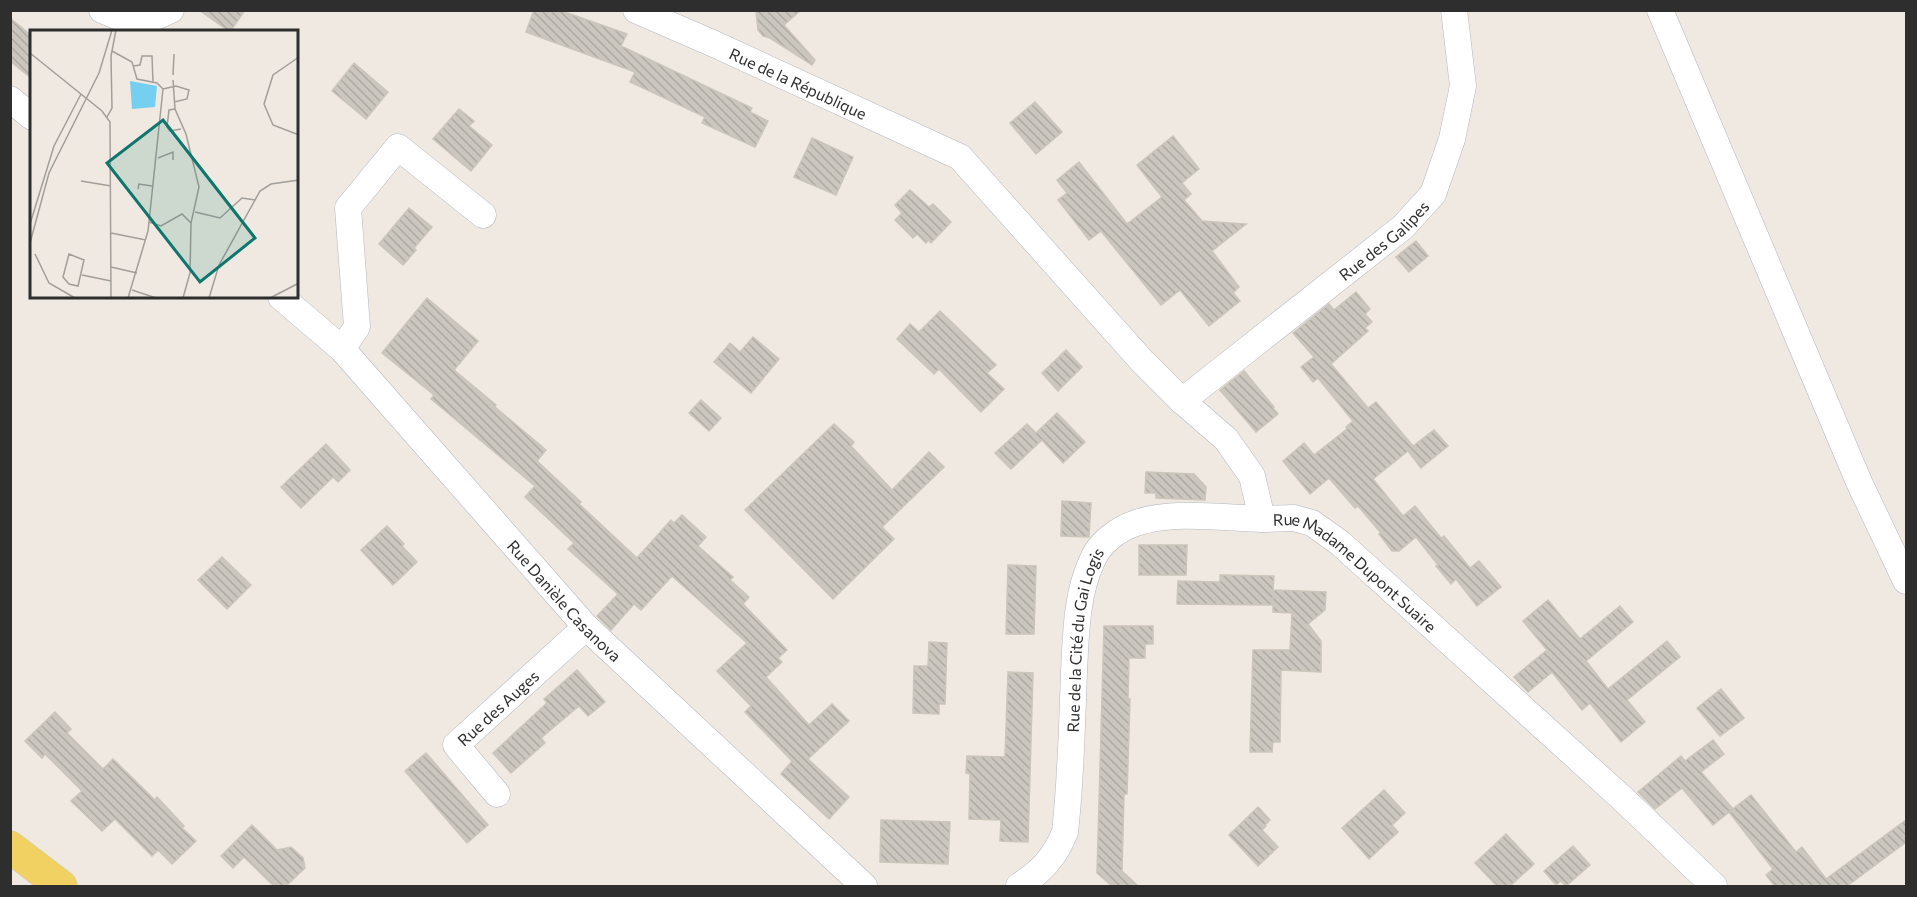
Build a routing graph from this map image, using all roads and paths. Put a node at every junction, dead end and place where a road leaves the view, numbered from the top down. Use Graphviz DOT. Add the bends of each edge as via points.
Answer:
graph roads {
  1 [pos="102,10"];
  2 [pos="171,10"];
  3 [pos="636,10"];
  4 [pos="1454,10"];
  5 [pos="1660,10"];
  6 [pos="10,99"];
  7 [pos="30,115"];
  8 [pos="960,157"];
  9 [pos="483,215"];
  10 [pos="282,298"];
  11 [pos="342,349"];
  12 [pos="1182,401"];
  13 [pos="1262,519"];
  14 [pos="1906,580"];
  15 [pos="586,627"];
  16 [pos="497,794"];
  17 [pos="10,847"];
  18 [pos="61,886"];
  19 [pos="864,886"];
  20 [pos="1019,886"];
  21 [pos="1714,886"];
  1 -- 2 [label="street" via="138,25"];
  3 -- 8 [label="street, Rue de la République"];
  4 -- 12 [label="street, Rue des Galipes" via="1463,86 1452,139 1433,194 1402,227"];
  5 -- 14 [label="street" via="1859,482"];
  6 -- 7 [label="street"];
  8 -- 12 [label="street, Rue Madame Dupont Suaire"];
  9 -- 11 [label="street" via="398,147 348,208 357,327"];
  10 -- 11 [label="street, Rue Danièle Casanova"];
  11 -- 15 [label="street, Rue Danièle Casanova"];
  12 -- 13 [label="street, Rue Madame Dupont Suaire" via="1226,440 1252,476"];
  13 -- 20 [label="street, Rue de la Cité du Gai Logis" via="1154,518 1118,532 1092,558 1075,633 1065,832 1045,866"];
  13 -- 21 [label="street, Rue Madame Dupont Suaire" via="1312,523 1340,543"];
  15 -- 16 [label="street, Rue des Auges" via="456,745"];
  15 -- 19 [label="street, Rue Danièle Casanova"];
  17 -- 18 [label="main road"];
}
